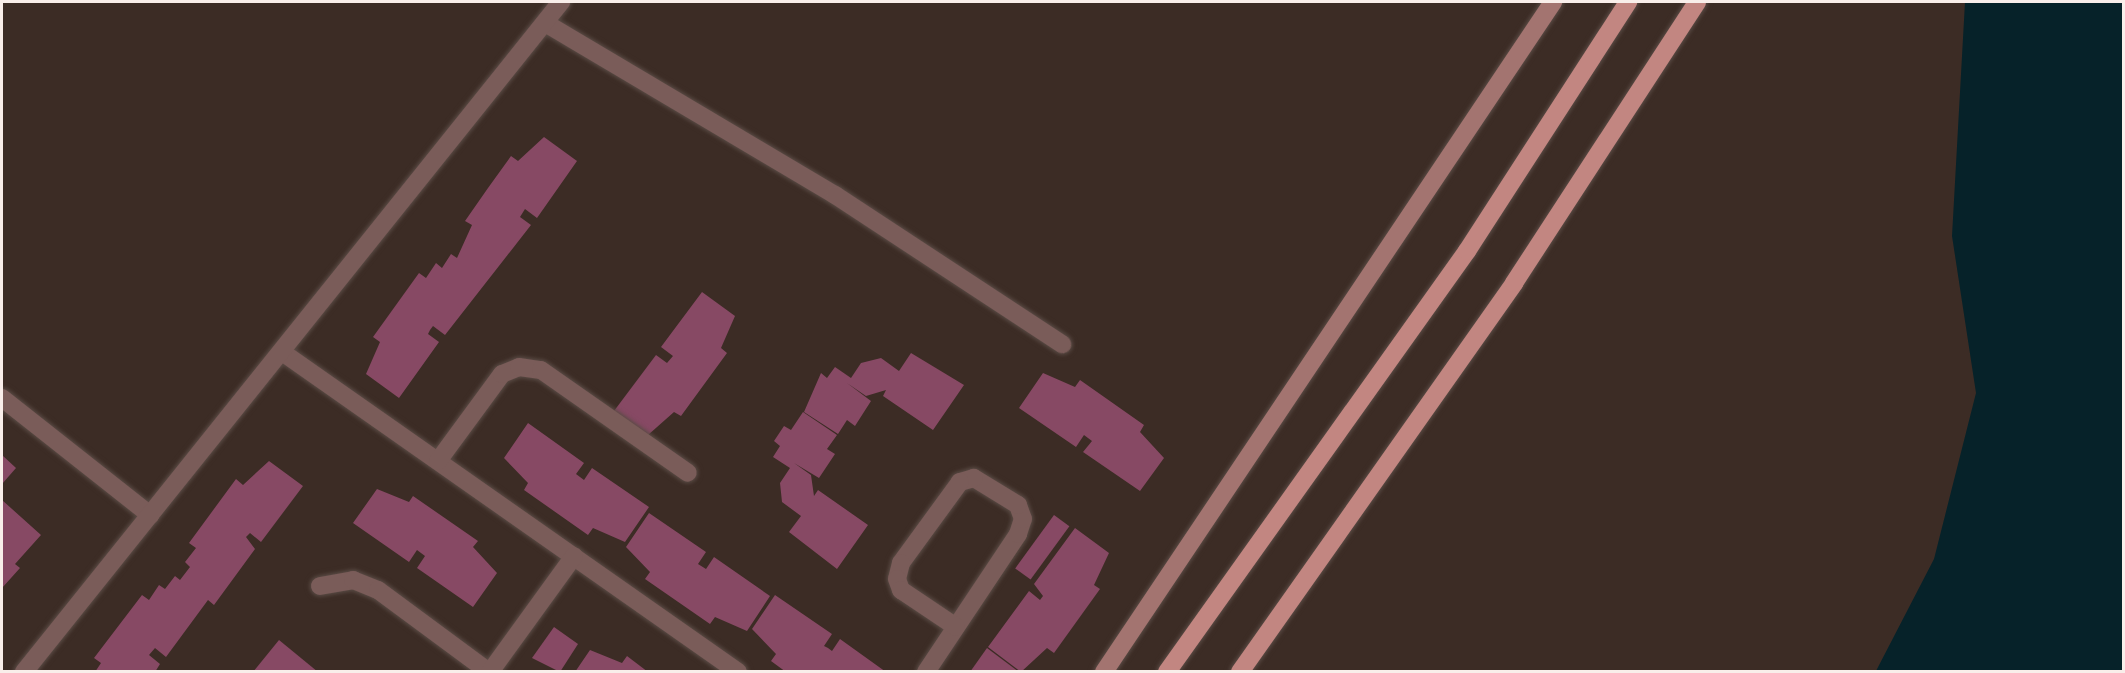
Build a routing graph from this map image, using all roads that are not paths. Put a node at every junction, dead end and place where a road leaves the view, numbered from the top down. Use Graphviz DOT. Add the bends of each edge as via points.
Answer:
graph roads {
  1 [pos="561,2"];
  2 [pos="1553,2"];
  3 [pos="1628,2"];
  4 [pos="1697,2"];
  5 [pos="547,24"];
  6 [pos="1062,344"];
  7 [pos="282,352"];
  8 [pos="2,398"];
  9 [pos="438,461"];
  10 [pos="688,473"];
  11 [pos="150,515"];
  12 [pos="574,556"];
  13 [pos="320,586"];
  14 [pos="956,627"];
  15 [pos="24,672"];
  16 [pos="490,672"];
  17 [pos="738,672"];
  18 [pos="926,672"];
  19 [pos="1104,672"];
  20 [pos="1167,672"];
  21 [pos="1240,672"];
  1 -- 5 [label="street"];
  2 -- 19 [label="street"];
  3 -- 20 [label="main road" via="1467,251"];
  4 -- 21 [label="main road" via="1514,283"];
  5 -- 6 [label="street" via="835,195"];
  5 -- 7 [label="street"];
  7 -- 9 [label="street"];
  7 -- 11 [label="street"];
  8 -- 11 [label="street"];
  9 -- 10 [label="street" via="502,374 519,367 541,370"];
  9 -- 12 [label="street"];
  11 -- 15 [label="street"];
  12 -- 16 [label="street"];
  12 -- 17 [label="street"];
  13 -- 16 [label="street" via="353,580 378,590"];
  14 -- 14 [label="street" via="1023,519 1018,505 974,478 960,482 902,563 897,579 902,590"];
  14 -- 18 [label="street"];
}
